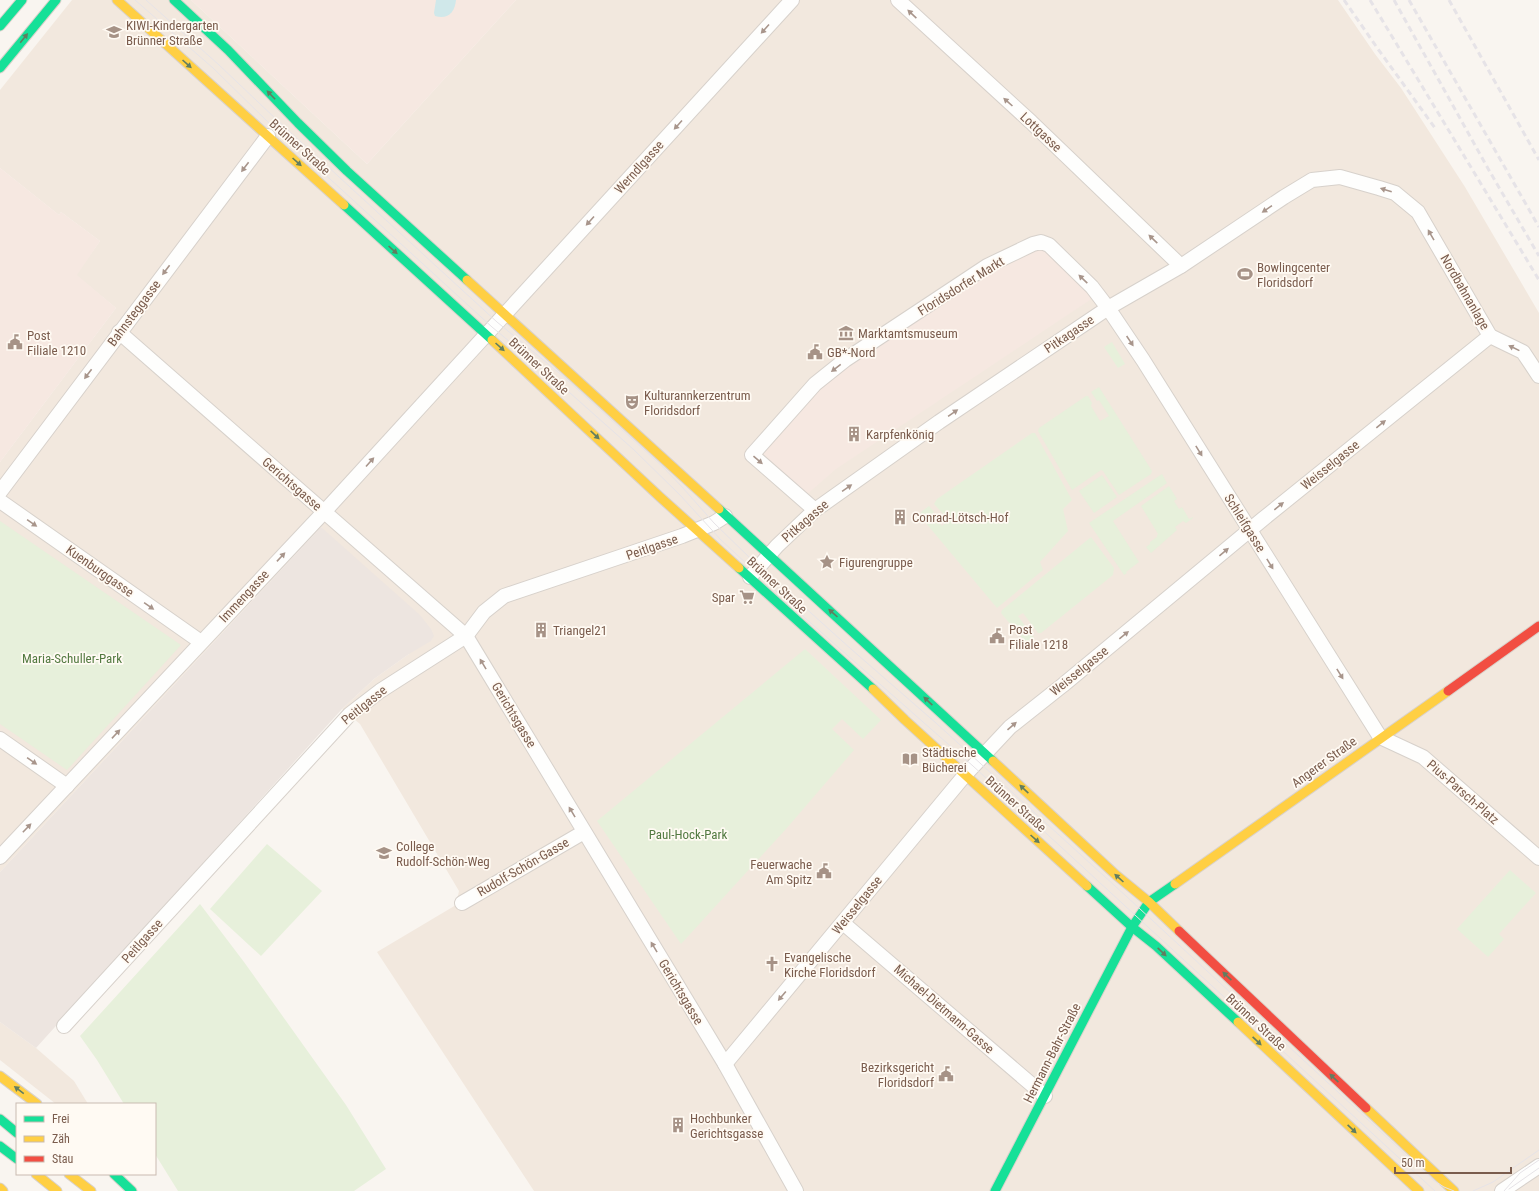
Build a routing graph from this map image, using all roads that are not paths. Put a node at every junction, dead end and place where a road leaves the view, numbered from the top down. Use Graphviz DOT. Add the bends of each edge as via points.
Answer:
graph roads {
  1 [pos="22,0"];
  2 [pos="56,0"];
  3 [pos="117,0"];
  4 [pos="174,0"];
  5 [pos="792,0"];
  6 [pos="898,0"];
  7 [pos="0,26"];
  8 [pos="0,68"];
  9 [pos="268,136"];
  10 [pos="1418,212"];
  11 [pos="1181,266"];
  12 [pos="1108,308"];
  13 [pos="506,314"];
  14 [pos="119,332"];
  15 [pos="486,334"];
  16 [pos="1490,336"];
  17 [pos="1539,376"];
  18 [pos="0,492"];
  19 [pos="0,501"];
  20 [pos="815,510"];
  21 [pos="324,512"];
  22 [pos="726,516"];
  23 [pos="698,530"];
  24 [pos="1250,531"];
  25 [pos="769,556"];
  26 [pos="750,577"];
  27 [pos="1539,626"];
  28 [pos="466,636"];
  29 [pos="201,642"];
  30 [pos="1380,737"];
  31 [pos="0,739"];
  32 [pos="984,753"];
  33 [pos="965,775"];
  34 [pos="67,786"];
  35 [pos="584,832"];
  36 [pos="0,857"];
  37 [pos="1539,858"];
  38 [pos="1149,902"];
  39 [pos="462,903"];
  40 [pos="843,923"];
  41 [pos="1132,927"];
  42 [pos="64,1026"];
  43 [pos="725,1064"];
  44 [pos="0,1076"];
  45 [pos="1045,1096"];
  46 [pos="36,1103"];
  47 [pos="0,1119"];
  48 [pos="16,1132"];
  49 [pos="0,1146"];
  50 [pos="16,1158"];
  51 [pos="1539,1166"];
  52 [pos="37,1175"];
  53 [pos="71,1175"];
  54 [pos="115,1175"];
  55 [pos="0,1188"];
  56 [pos="1508,1189"];
  57 [pos="3,1191"];
  58 [pos="57,1191"];
  59 [pos="91,1191"];
  60 [pos="132,1191"];
  61 [pos="796,1191"];
  62 [pos="995,1191"];
  63 [pos="1418,1191"];
  64 [pos="1454,1191"];
  1 -- 7 [label="main road"];
  8 -- 2 [label="main road, one-way"];
  3 -- 9 [label="main road, Brünner Straße, one-way"];
  13 -- 4 [label="main road, Brünner Straße, one-way" via="347,171 228,50"];
  5 -- 13 [label="street, Werndlgasse, one-way"];
  11 -- 6 [label="street, Lottgasse, one-way" via="1031,122"];
  9 -- 14 [label="street, Bahnsteggasse, one-way"];
  9 -- 15 [label="main road, Brünner Straße, one-way"];
  10 -- 11 [label="street, Pitkagasse, one-way" via="1395,193 1340,177 1312,180"];
  16 -- 10 [label="street, Nordbahnanlage, one-way"];
  11 -- 12 [label="street, Pitkagasse"];
  20 -- 12 [label="street, Pitkagasse, one-way"];
  12 -- 20 [label="street, Floridsdorfer Markt, one-way" via="1092,287 1049,245 1041,242 988,266 845,360 815,384 752,455"];
  12 -- 24 [label="street, Schleifgasse, one-way"];
  13 -- 15 [label="street, Werndlgasse"];
  13 -- 22 [label="main road, Brünner Straße"];
  14 -- 18 [label="street, Bahnsteggasse, one-way"];
  14 -- 21 [label="street, Gerichtsgasse"];
  21 -- 15 [label="street, Immengasse, one-way"];
  15 -- 23 [label="main road, Brünner Straße, one-way"];
  17 -- 16 [label="street, Nordbahnanlage, one-way" via="1523,352"];
  24 -- 16 [label="street, Weisselgasse, one-way"];
  19 -- 29 [label="street, Kuenburggasse, one-way"];
  20 -- 25 [label="street, Pitkagasse"];
  21 -- 28 [label="street, Gerichtsgasse"];
  29 -- 21 [label="street, Immengasse, one-way"];
  22 -- 23 [label="street, Peitlgasse"];
  22 -- 25 [label="main road, Brünner Straße"];
  23 -- 26 [label="main road, Brünner Straße"];
  23 -- 28 [label="street, Peitlgasse" via="504,596 484,612"];
  24 -- 30 [label="street, Schleifgasse, one-way"];
  32 -- 24 [label="street, Weisselgasse, one-way" via="1010,727"];
  25 -- 26 [label="street, Pitkagasse"];
  32 -- 25 [label="main road, Brünner Straße, one-way"];
  26 -- 33 [label="main road, Brünner Straße"];
  27 -- 30 [label="main road, Angerer Straße"];
  35 -- 28 [label="street, Gerichtsgasse, one-way"];
  28 -- 42 [label="street, Peitlgasse" via="380,691 350,714"];
  34 -- 29 [label="street, Immengasse, one-way"];
  30 -- 37 [label="street, Pius-Parsch-Platz" via="1423,757"];
  30 -- 38 [label="main road, Angerer Straße"];
  31 -- 34 [label="street, one-way"];
  32 -- 33 [label="street, Weisselgasse"];
  38 -- 32 [label="main road, Brünner Straße, one-way" via="1116,875"];
  33 -- 40 [label="street, Weisselgasse"];
  33 -- 41 [label="main road, Brünner Straße, one-way"];
  36 -- 34 [label="street, Immengasse, one-way"];
  35 -- 39 [label="street, Rudolf-Schön-Gasse"];
  43 -- 35 [label="street, Gerichtsgasse, one-way"];
  38 -- 41 [label="main road, Angerer Straße"];
  64 -- 38 [label="main road, Brünner Straße, one-way"];
  40 -- 43 [label="street, Weisselgasse, one-way"];
  40 -- 45 [label="street, Michael-Dietmann-Gasse"];
  41 -- 45 [label="main road, Hermann-Bahr-Straße"];
  41 -- 63 [label="main road, Brünner Straße, one-way" via="1156,946"];
  43 -- 61 [label="street, Gerichtsgasse"];
  46 -- 44 [label="main road, one-way"];
  45 -- 62 [label="main road, Hermann-Bahr-Straße"];
  47 -- 48 [label="main road"];
  49 -- 50 [label="main road"];
  51 -- 56 [label="street"];
  52 -- 58 [label="main road"];
  53 -- 59 [label="main road"];
  54 -- 60 [label="main road"];
  55 -- 57 [label="main road"];
}
